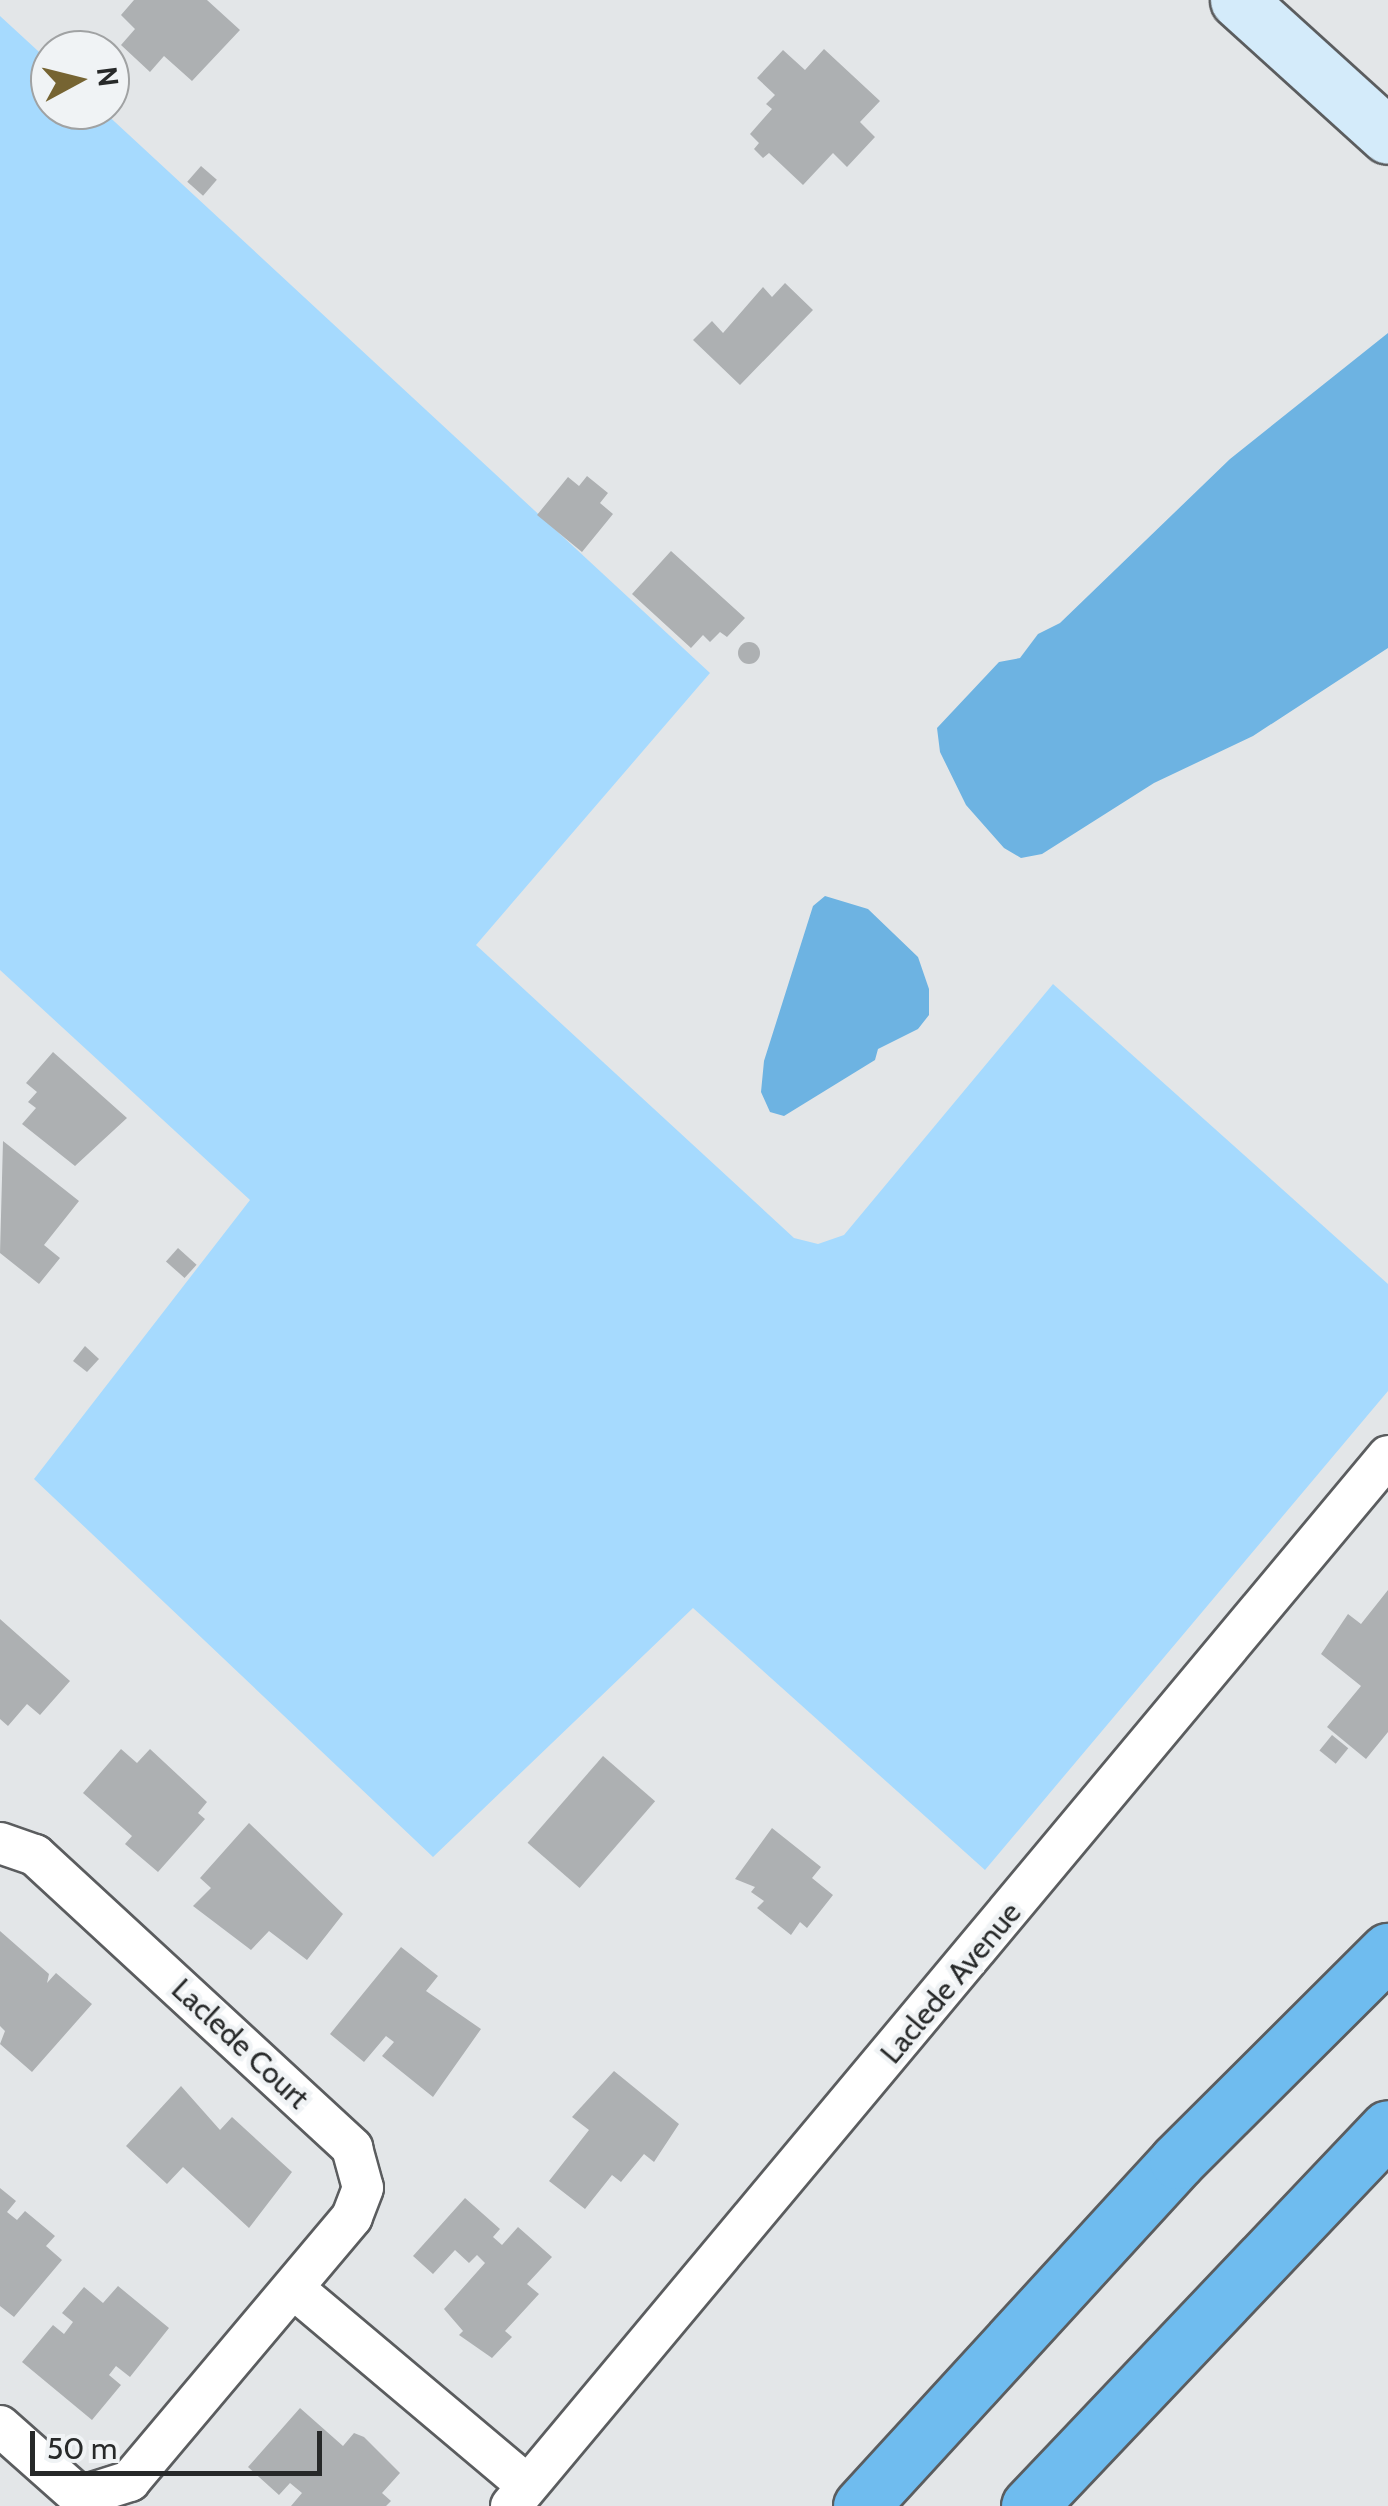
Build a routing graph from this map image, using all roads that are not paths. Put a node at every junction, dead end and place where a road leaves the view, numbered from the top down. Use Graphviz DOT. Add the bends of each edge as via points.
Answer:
graph roads {
  1 [pos="1238,0"];
  2 [pos="1388,136"];
  3 [pos="1388,1456"];
  4 [pos="0,1843"];
  5 [pos="1388,1951"];
  6 [pos="1388,2128"];
  7 [pos="292,2288"];
  8 [pos="0,2426"];
  9 [pos="519,2496"];
  10 [pos="861,2506"];
  11 [pos="1030,2506"];
  1 -- 2 [label="street"];
  3 -- 9 [label="street, Laclede Avenue"];
  4 -- 7 [label="street, Laclede Court" via="36,1855 352,2148 363,2188 352,2216"];
  5 -- 10 [label="highway" via="1176,2161"];
  6 -- 11 [label="highway"];
  7 -- 8 [label="street, Laclede Court" via="130,2480 112,2492 80,2497"];
  7 -- 9 [label="street"];
}
